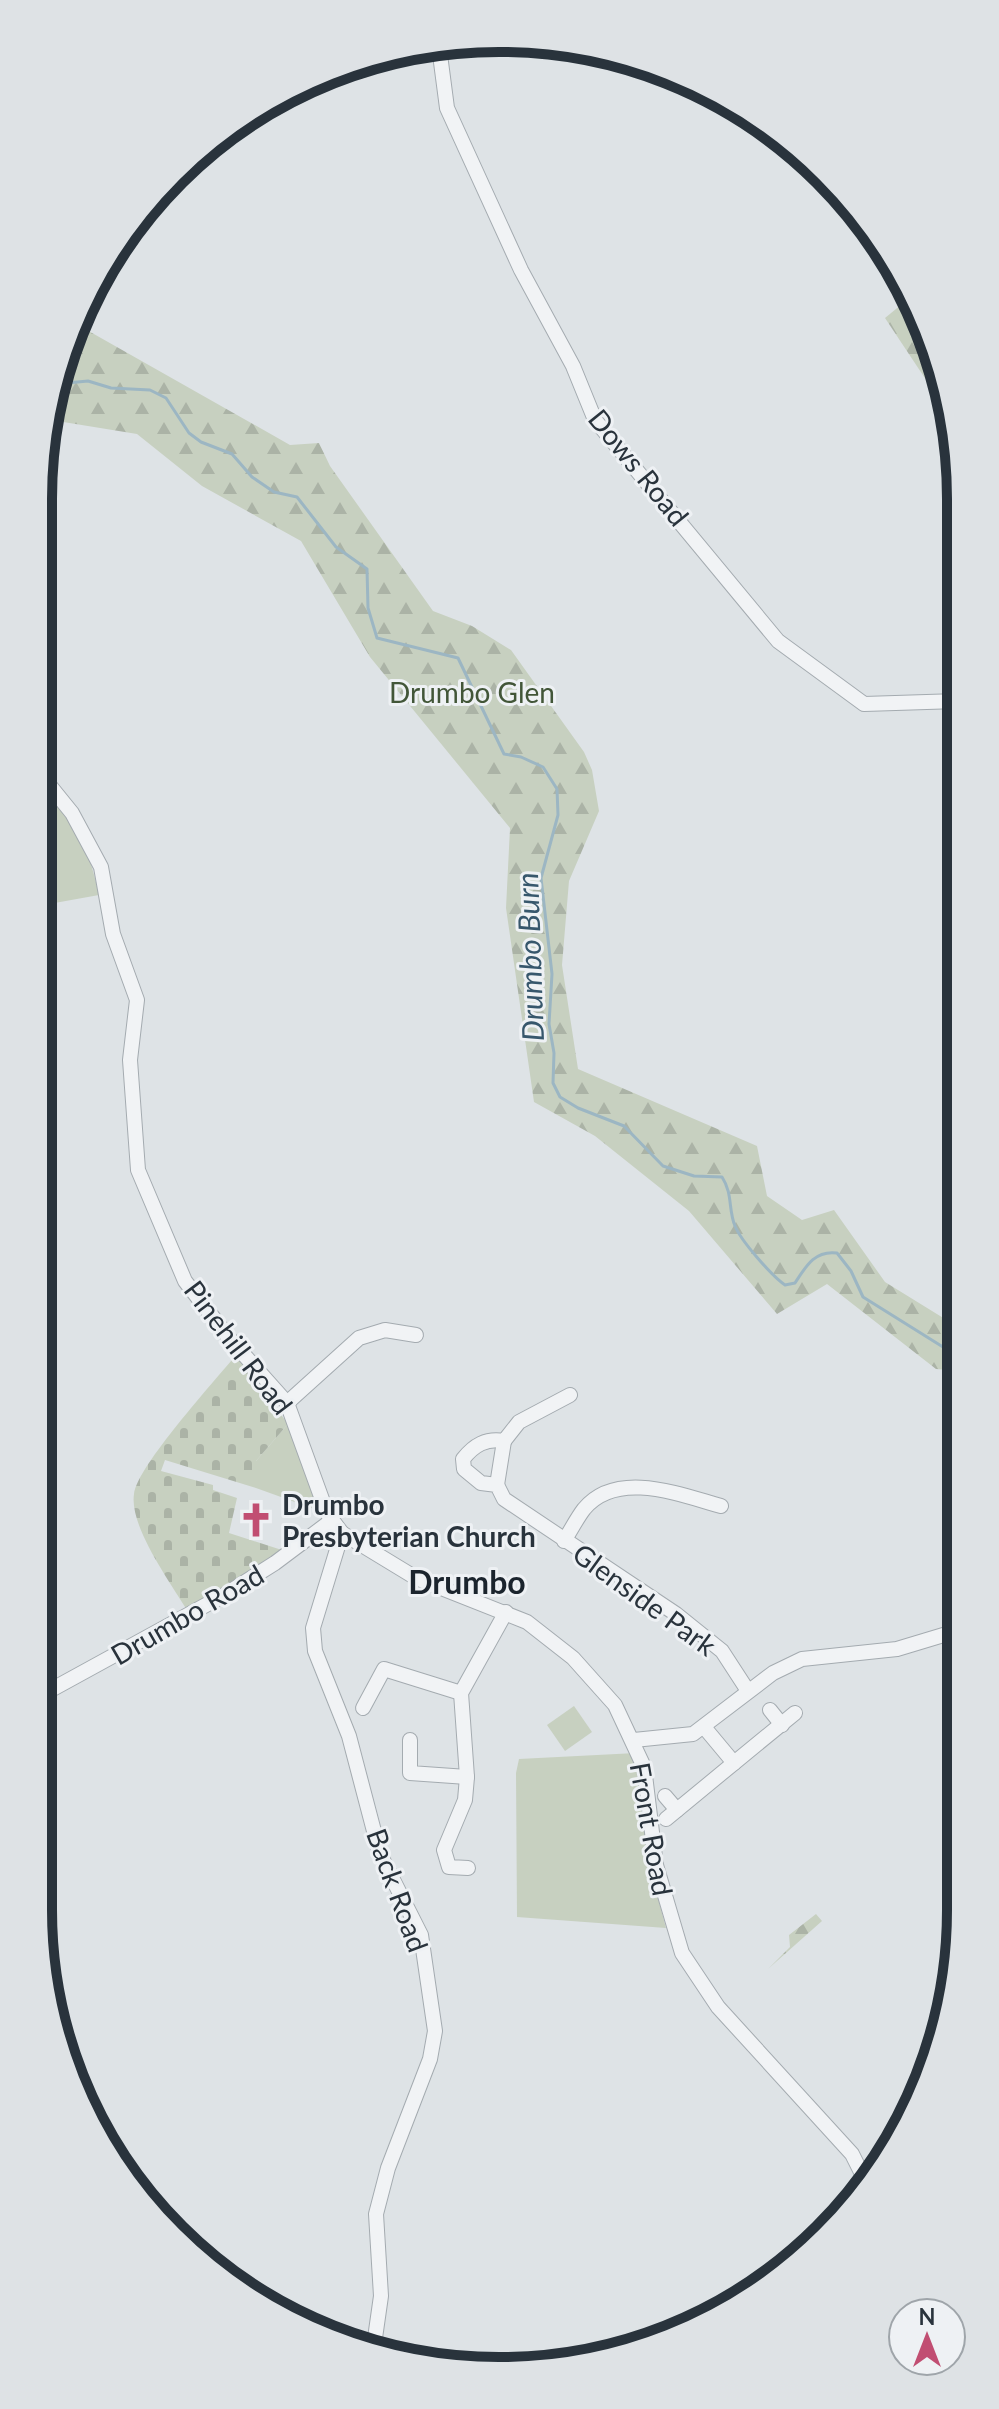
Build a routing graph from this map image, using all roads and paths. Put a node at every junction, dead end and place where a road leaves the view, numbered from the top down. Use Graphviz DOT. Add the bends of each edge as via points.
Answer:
graph roads {
  1 [pos="440,56"];
  2 [pos="947,701"];
  3 [pos="52,788"];
  4 [pos="416,1335"];
  5 [pos="570,1395"];
  6 [pos="287,1403"];
  7 [pos="504,1441"];
  8 [pos="704,1484"];
  9 [pos="497,1485"];
  10 [pos="701,1501"];
  11 [pos="721,1506"];
  12 [pos="331,1521"];
  13 [pos="342,1533"];
  14 [pos="564,1541"];
  15 [pos="506,1612"];
  16 [pos="947,1634"];
  17 [pos="52,1689"];
  18 [pos="748,1691"];
  19 [pos="461,1693"];
  20 [pos="363,1708"];
  21 [pos="770,1710"];
  22 [pos="795,1713"];
  23 [pos="782,1725"];
  24 [pos="704,1727"];
  25 [pos="410,1740"];
  26 [pos="634,1740"];
  27 [pos="734,1763"];
  28 [pos="467,1777"];
  29 [pos="665,1796"];
  30 [pos="468,1868"];
  31 [pos="861,2173"];
  32 [pos="375,2339"];
  1 -- 2 [label="street, Dows Road" via="447,108 595,420 778,641 864,704"];
  3 -- 6 [label="street, Pinehill Road" via="101,867 113,934 134,987 137,1015 130,1089 143,1185 195,1297"];
  4 -- 6 [label="street" via="385,1330 359,1338"];
  5 -- 7 [label="street, Glenside Park" via="519,1422"];
  6 -- 12 [label="street, Pinehill Road"];
  7 -- 9 [label="street"];
  7 -- 9 [label="street, Glenside Park" via="483,1441 463,1459 470,1476"];
  8 -- 10 [label="street"];
  9 -- 14 [label="street, Glenside Park" via="504,1499"];
  10 -- 11 [label="street"];
  10 -- 14 [label="street" via="664,1490 617,1490 585,1508"];
  12 -- 13 [label="street, Front Road"];
  12 -- 17 [label="street, Drumbo Road" via="226,1594"];
  13 -- 15 [label="street, Front Road" via="416,1578"];
  13 -- 32 [label="street, Back Road" via="313,1628 315,1651 349,1736 384,1866 421,1935 435,2031 376,2214 381,2296"];
  14 -- 18 [label="street, Glenside Park" via="676,1614 722,1651"];
  15 -- 19 [label="street"];
  15 -- 26 [label="street, Front Road" via="573,1658 615,1705"];
  16 -- 18 [label="street" via="897,1649 802,1659"];
  18 -- 24 [label="street"];
  19 -- 20 [label="street" via="384,1669"];
  19 -- 28 [label="street"];
  21 -- 23 [label="street"];
  22 -- 23 [label="street"];
  23 -- 27 [label="street"];
  24 -- 26 [label="street" via="679,1737"];
  24 -- 27 [label="street"];
  25 -- 28 [label="street" via="410,1773"];
  26 -- 31 [label="street, Front Road" via="651,1798 660,1880 682,1953 718,2007 852,2154"];
  27 -- 29 [label="street" via="672,1815"];
  28 -- 30 [label="street" via="465,1800 444,1850 449,1867"];
}
